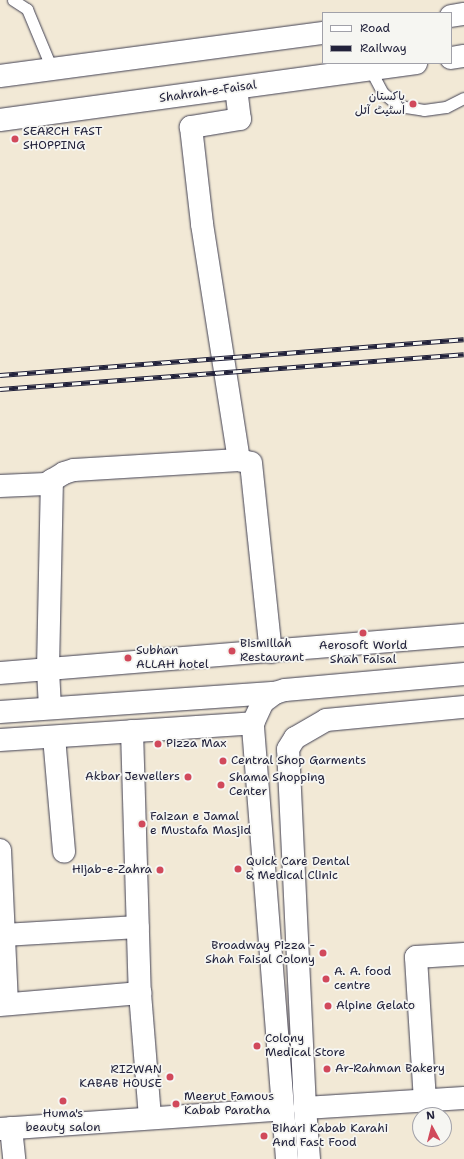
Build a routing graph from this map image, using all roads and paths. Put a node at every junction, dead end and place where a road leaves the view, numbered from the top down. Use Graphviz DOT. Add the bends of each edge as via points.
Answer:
graph roads {
  1 [pos="13,0"];
  2 [pos="464,14"];
  3 [pos="452,16"];
  4 [pos="322,33"];
  5 [pos="464,56"];
  6 [pos="452,58"];
  7 [pos="408,64"];
  8 [pos="52,69"];
  9 [pos="370,69"];
  10 [pos="0,76"];
  11 [pos="236,88"];
  12 [pos="464,98"];
  13 [pos="0,120"];
  14 [pos="239,460"];
  15 [pos="52,480"];
  16 [pos="0,486"];
  17 [pos="464,635"];
  18 [pos="271,652"];
  19 [pos="48,669"];
  20 [pos="0,672"];
  21 [pos="464,674"];
  22 [pos="275,693"];
  23 [pos="464,707"];
  24 [pos="50,708"];
  25 [pos="0,712"];
  26 [pos="253,723"];
  27 [pos="132,731"];
  28 [pos="54,737"];
  29 [pos="0,740"];
  30 [pos="0,850"];
  31 [pos="64,852"];
  32 [pos="138,927"];
  33 [pos="4,935"];
  34 [pos="464,954"];
  35 [pos="140,993"];
  36 [pos="4,1005"];
  37 [pos="464,1098"];
  38 [pos="425,1101"];
  39 [pos="305,1108"];
  40 [pos="283,1109"];
  41 [pos="150,1117"];
  42 [pos="5,1128"];
  43 [pos="14,1159"];
  44 [pos="287,1159"];
  45 [pos="309,1159"];
  1 -- 8 [label="lane" via="27,9"];
  2 -- 3 [label="main road"];
  4 -- 8 [label="main road"];
  5 -- 6 [label="main road"];
  7 -- 9 [label="main road, Shahrah-e-Faisal"];
  8 -- 10 [label="main road"];
  9 -- 11 [label="main road, Shahrah-e-Faisal"];
  9 -- 12 [label="lane" via="383,93 399,106 424,110 446,107"];
  11 -- 13 [label="main road, Shahrah-e-Faisal"];
  11 -- 14 [label="main road" via="240,119 191,126 202,224"];
  14 -- 15 [label="main road" via="74,470"];
  14 -- 18 [label="main road" via="251,463 253,468"];
  15 -- 16 [label="main road" via="38,485"];
  15 -- 19 [label="main road"];
  17 -- 18 [label="main road"];
  18 -- 19 [label="main road"];
  19 -- 20 [label="main road"];
  19 -- 24 [label="main road"];
  21 -- 22 [label="main road"];
  22 -- 24 [label="main road"];
  22 -- 26 [label="main road" via="263,702"];
  23 -- 39 [label="main road" via="326,720 295,738 288,749"];
  24 -- 25 [label="main road"];
  26 -- 27 [label="main road"];
  26 -- 40 [label="main road"];
  27 -- 28 [label="main road"];
  27 -- 32 [label="main road"];
  28 -- 29 [label="main road"];
  28 -- 31 [label="main road"];
  30 -- 33 [label="main road"];
  32 -- 33 [label="main road"];
  32 -- 35 [label="main road"];
  33 -- 36 [label="main road"];
  34 -- 38 [label="main road" via="416,957"];
  35 -- 36 [label="main road"];
  35 -- 41 [label="main road"];
  37 -- 38 [label="main road"];
  38 -- 39 [label="main road"];
  39 -- 45 [label="main road"];
  40 -- 41 [label="main road"];
  40 -- 44 [label="main road"];
  41 -- 42 [label="main road"];
  42 -- 43 [label="main road"];
}
